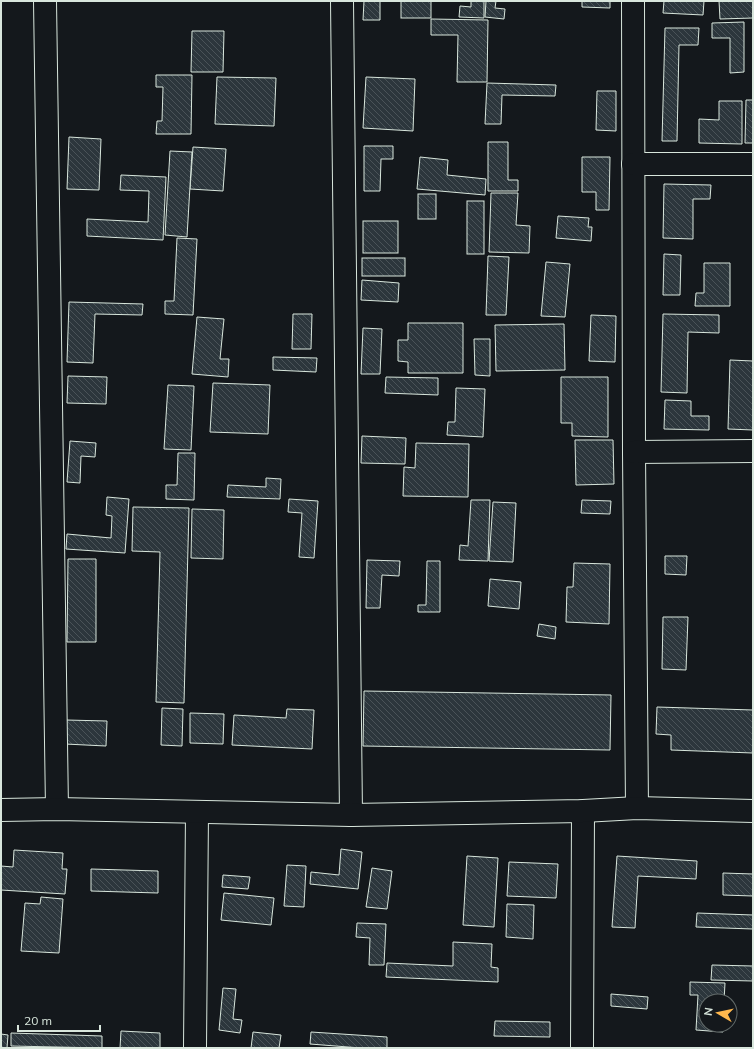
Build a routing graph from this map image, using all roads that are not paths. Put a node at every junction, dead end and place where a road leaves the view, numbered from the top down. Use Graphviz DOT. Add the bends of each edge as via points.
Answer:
graph roads {
  1 [pos="45,1"];
  2 [pos="342,1"];
  3 [pos="633,1"];
  4 [pos="633,164"];
  5 [pos="753,164"];
  6 [pos="753,451"];
  7 [pos="634,452"];
  8 [pos="637,808"];
  9 [pos="57,809"];
  10 [pos="1,810"];
  11 [pos="583,811"];
  12 [pos="753,811"];
  13 [pos="197,812"];
  14 [pos="351,815"];
  15 [pos="195,1048"];
  16 [pos="582,1048"];
  1 -- 9 [label="street"];
  2 -- 14 [label="street"];
  3 -- 4 [label="street"];
  4 -- 5 [label="street"];
  4 -- 7 [label="street"];
  6 -- 7 [label="street"];
  7 -- 8 [label="street"];
  8 -- 11 [label="street"];
  8 -- 12 [label="street"];
  9 -- 10 [label="street"];
  9 -- 13 [label="street"];
  11 -- 14 [label="street"];
  11 -- 16 [label="street"];
  13 -- 14 [label="street"];
  13 -- 15 [label="street"];
}
